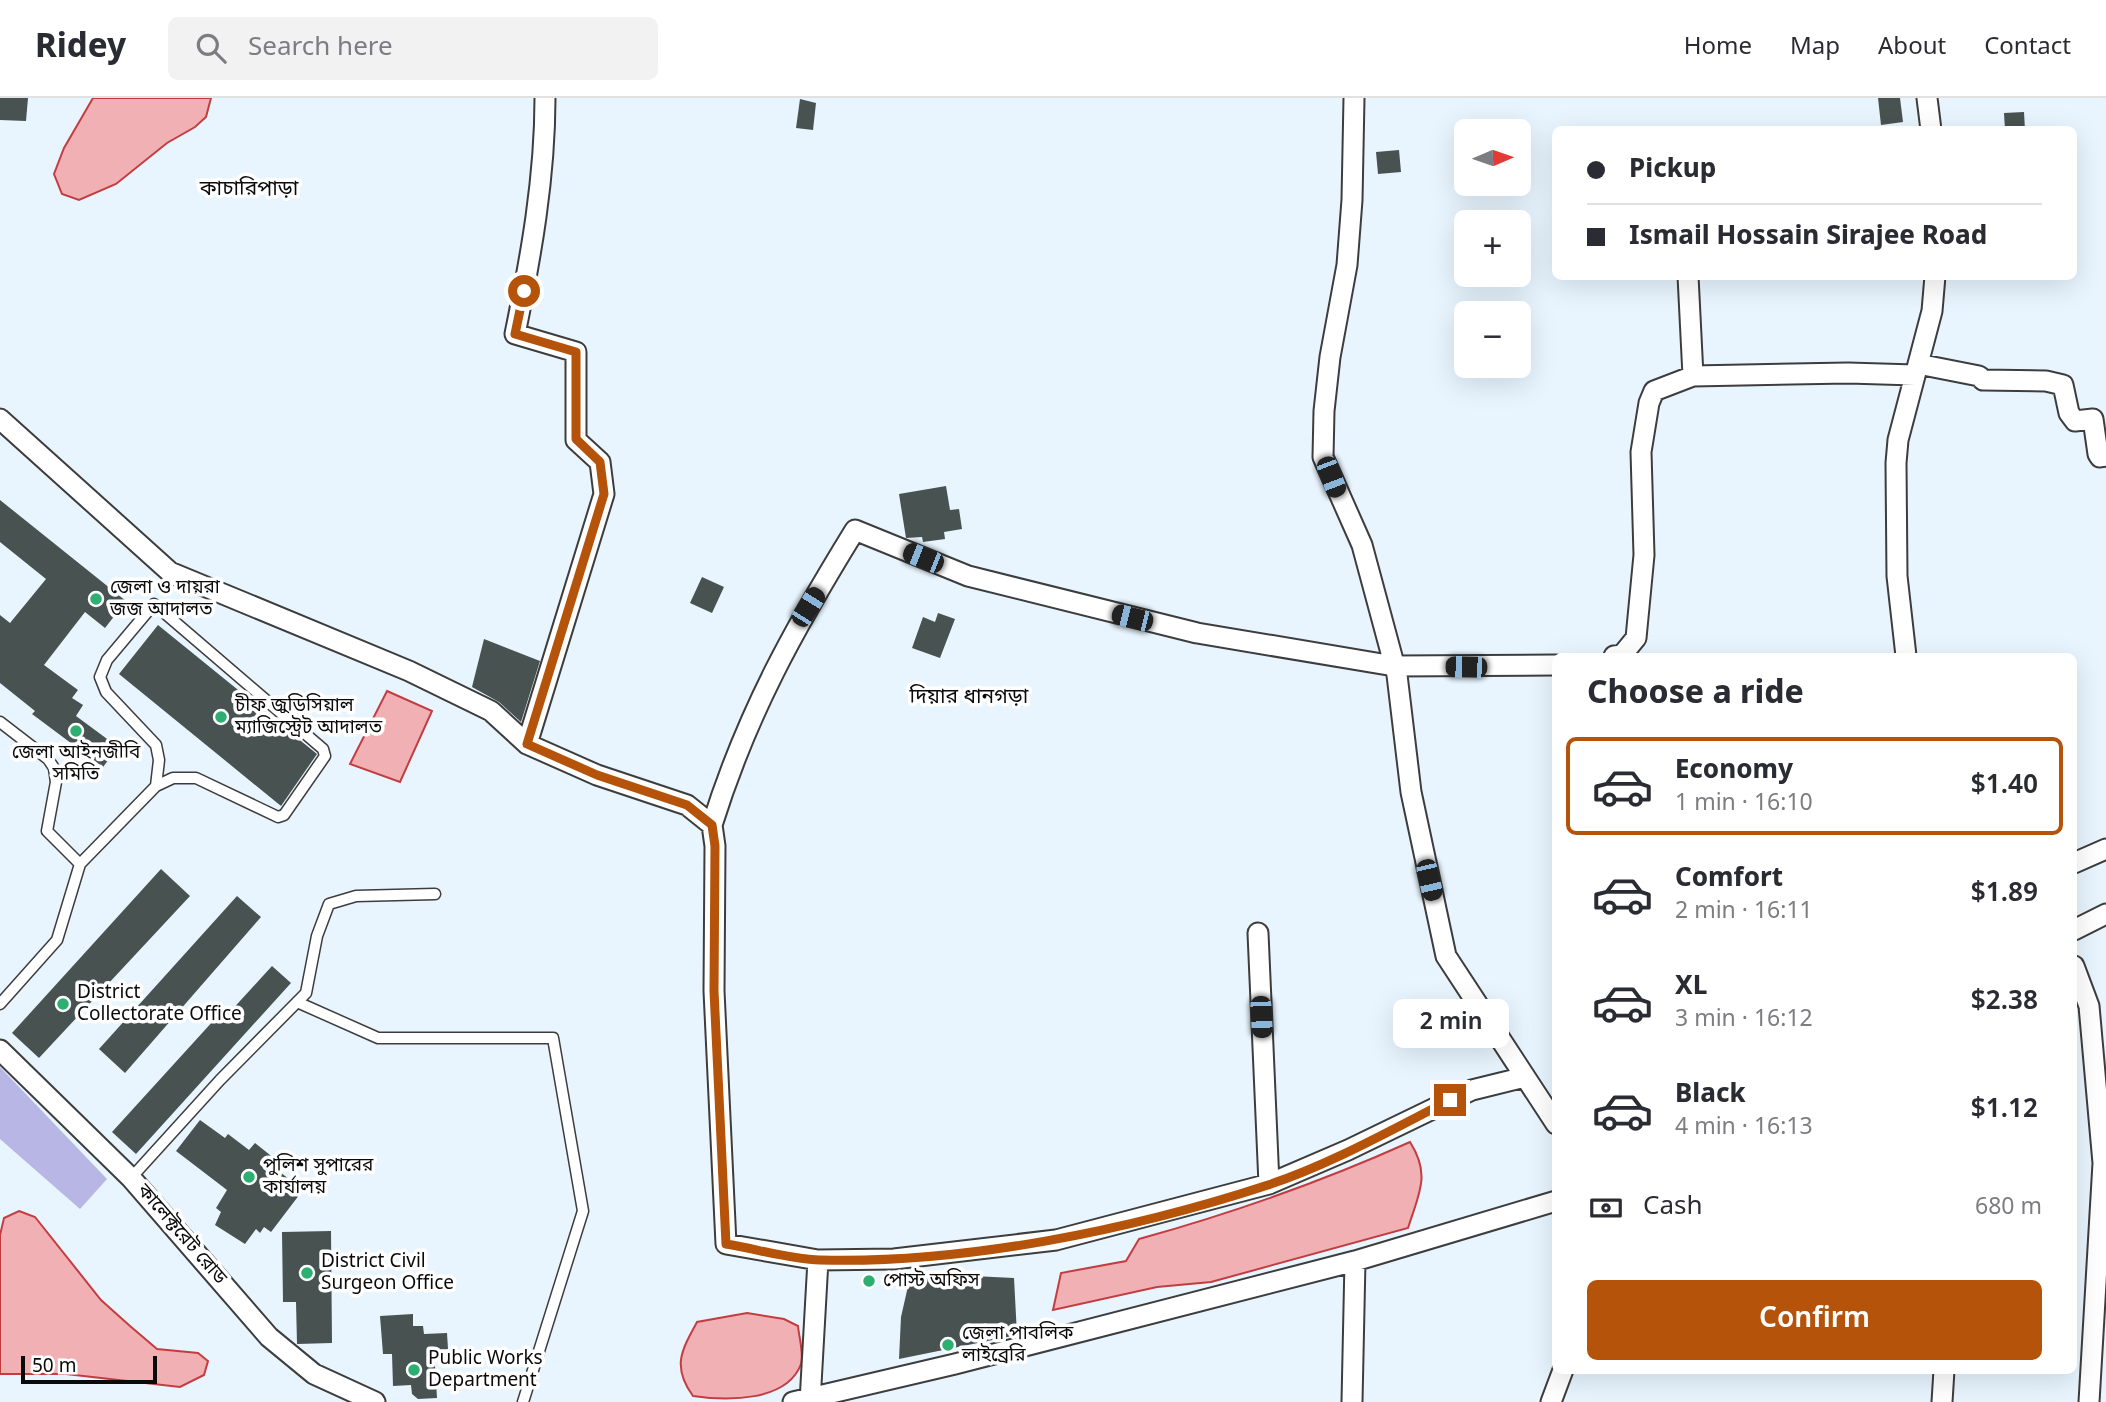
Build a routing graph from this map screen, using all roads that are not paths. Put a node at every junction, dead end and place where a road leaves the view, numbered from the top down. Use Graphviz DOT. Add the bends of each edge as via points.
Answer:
graph roads {
  1 [pos="545,98"];
  2 [pos="1354,98"];
  3 [pos="1927,98"];
  4 [pos="1930,126"];
  5 [pos="1688,280"];
  6 [pos="1935,280"];
  7 [pos="1916,369"];
  8 [pos="1693,376"];
  9 [pos="0,419"];
  10 [pos="2106,456"];
  11 [pos="1624,653"];
  12 [pos="1906,653"];
  13 [pos="1552,665"];
  14 [pos="1394,666"];
  15 [pos="0,723"];
  16 [pos="527,744"];
  17 [pos="156,786"];
  18 [pos="712,825"];
  19 [pos="2106,849"];
  20 [pos="2077,862"];
  21 [pos="80,864"];
  22 [pos="435,894"];
  23 [pos="2106,914"];
  24 [pos="2077,928"];
  25 [pos="1258,933"];
  26 [pos="2077,974"];
  27 [pos="297,1002"];
  28 [pos="0,1004"];
  29 [pos="0,1050"];
  30 [pos="1525,1077"];
  31 [pos="1552,1118"];
  32 [pos="131,1178"];
  33 [pos="1269,1184"];
  34 [pos="1552,1201"];
  35 [pos="818,1260"];
  36 [pos="1355,1261"];
  37 [pos="1562,1374"];
  38 [pos="1944,1374"];
  39 [pos="805,1401"];
  40 [pos="375,1402"];
  41 [pos="523,1402"];
  42 [pos="1352,1402"];
  43 [pos="1551,1402"];
  44 [pos="1942,1402"];
  45 [pos="2089,1402"];
  1 -- 16 [label="street" via="545,154 515,334 576,352 576,439 600,462 604,494"];
  2 -- 14 [label="street" via="1347,265 1330,357 1323,457 1362,545"];
  3 -- 4 [label="street"];
  5 -- 8 [label="street"];
  6 -- 7 [label="street" via="1932,311"];
  7 -- 8 [label="street"];
  7 -- 10 [label="street" via="1983,380 2063,385 2069,413 2075,421 2093,419 2098,454"];
  7 -- 12 [label="street" via="1895,463 1897,586"];
  8 -- 11 [label="street" via="1654,391 1649,403 1641,452 1644,555 1636,638"];
  9 -- 16 [label="street" via="170,572 432,682 491,711"];
  13 -- 14 [label="street"];
  14 -- 18 [label="street" via="1197,633 1110,612 968,576 855,530 796,626 746,727"];
  14 -- 30 [label="street" via="1411,792 1446,956"];
  15 -- 21 [label="lane" via="52,764 56,782 48,835"];
  16 -- 18 [label="street" via="597,775 687,805"];
  17 -- 17 [label="lane" via="156,745 106,692 100,677 107,660 154,604 326,756 278,817 196,778 173,778"];
  17 -- 21 [label="lane"];
  18 -- 35 [label="street" via="714,991 726,1244"];
  19 -- 20 [label="street"];
  21 -- 28 [label="lane" via="57,940"];
  22 -- 27 [label="lane" via="356,896 329,904 317,936 306,993"];
  23 -- 24 [label="street"];
  25 -- 33 [label="street"];
  26 -- 45 [label="street" via="2089,1006 2103,1163"];
  27 -- 32 [label="lane"];
  27 -- 41 [label="lane" via="378,1038 553,1038 583,1211"];
  29 -- 32 [label="street, কালেক্টরেট রোড"];
  30 -- 31 [label="street"];
  30 -- 33 [label="street" via="1472,1090"];
  32 -- 40 [label="street, কালেক্টরেট রোড" via="270,1337 314,1374"];
  33 -- 35 [label="street" via="1056,1240 894,1259"];
  34 -- 36 [label="street"];
  35 -- 39 [label="street"];
  36 -- 39 [label="street"];
  36 -- 42 [label="street"];
  37 -- 43 [label="street"];
  38 -- 44 [label="street"];
}
